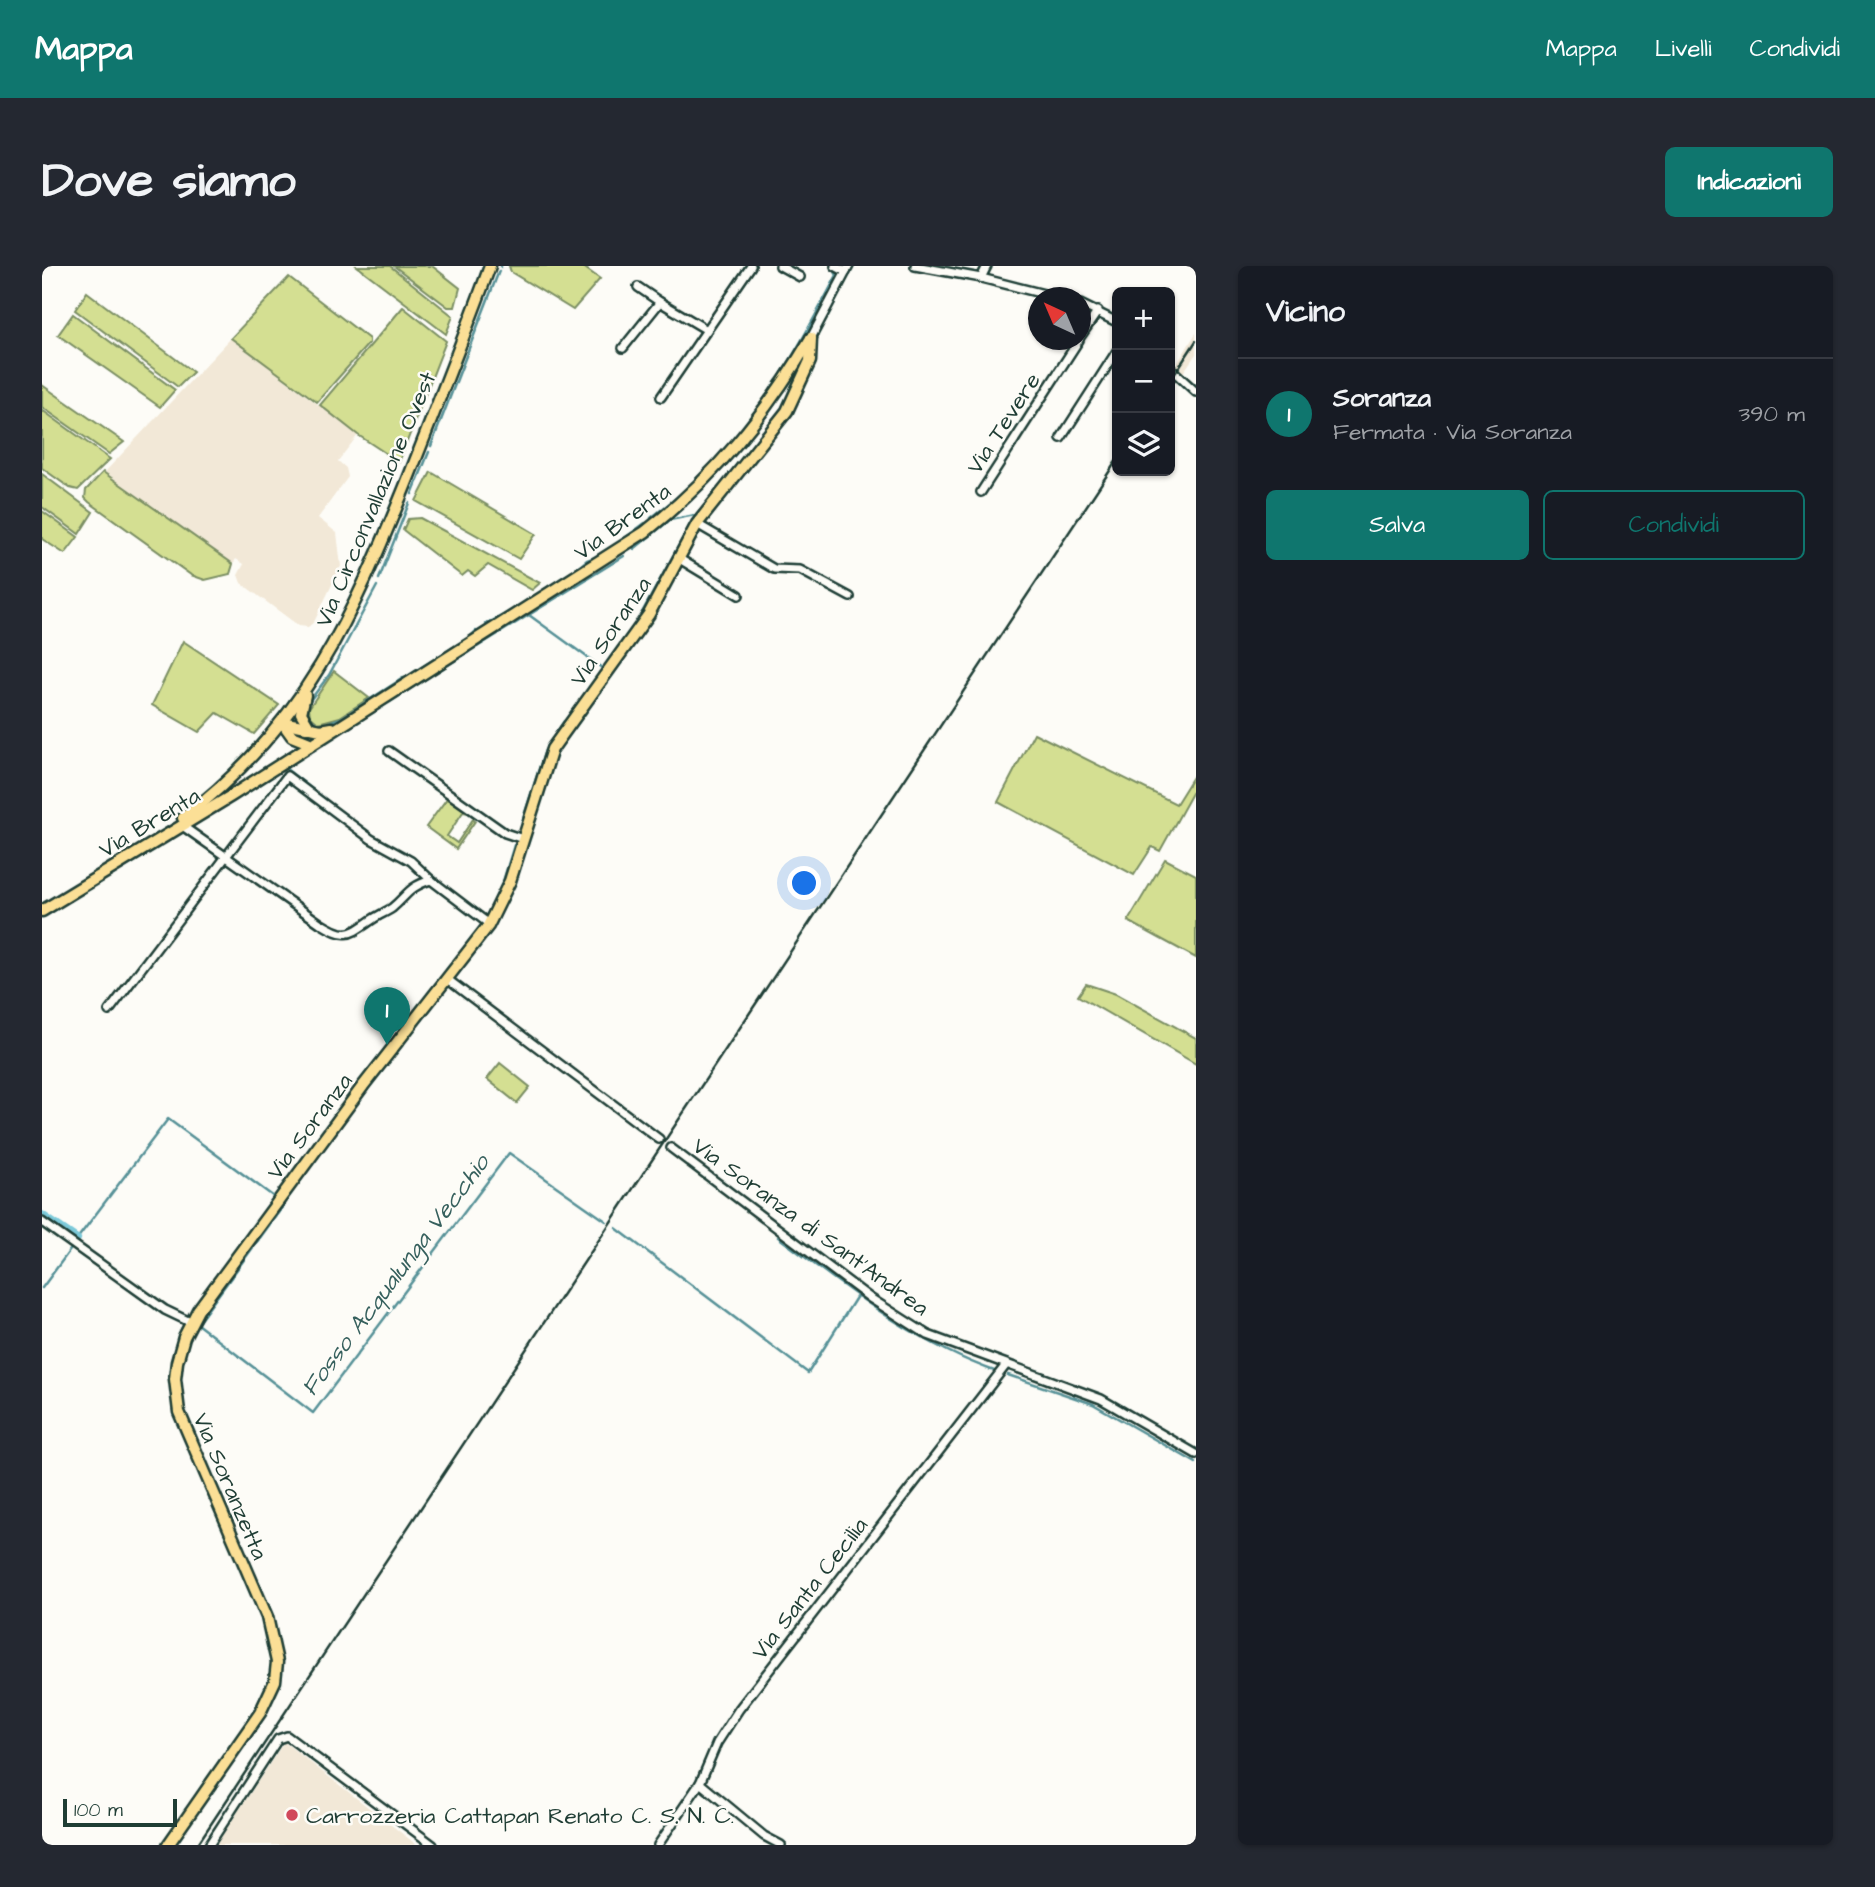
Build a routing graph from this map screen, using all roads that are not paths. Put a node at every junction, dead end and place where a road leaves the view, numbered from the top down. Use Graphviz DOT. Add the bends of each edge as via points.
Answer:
graph roads {
  1 [pos="490,266"];
  2 [pos="751,266"];
  3 [pos="780,266"];
  4 [pos="835,266"];
  5 [pos="915,266"];
  6 [pos="987,266"];
  7 [pos="847,269"];
  8 [pos="800,278"];
  9 [pos="981,278"];
  10 [pos="638,287"];
  11 [pos="1028,290"];
  12 [pos="660,302"];
  13 [pos="1091,308"];
  14 [pos="1098,311"];
  15 [pos="1112,319"];
  16 [pos="1091,322"];
  17 [pos="707,330"];
  18 [pos="811,338"];
  19 [pos="623,348"];
  20 [pos="1072,350"];
  21 [pos="1112,359"];
  22 [pos="1175,374"];
  23 [pos="1196,393"];
  24 [pos="660,397"];
  25 [pos="1060,438"];
  26 [pos="981,492"];
  27 [pos="697,524"];
  28 [pos="678,558"];
  29 [pos="739,595"];
  30 [pos="850,597"];
  31 [pos="310,684"];
  32 [pos="282,722"];
  33 [pos="339,726"];
  34 [pos="310,728"];
  35 [pos="312,744"];
  36 [pos="389,751"];
  37 [pos="181,825"];
  38 [pos="523,839"];
  39 [pos="145,845"];
  40 [pos="225,857"];
  41 [pos="431,880"];
  42 [pos="42,911"];
  43 [pos="489,924"];
  44 [pos="447,979"];
  45 [pos="109,1012"];
  46 [pos="659,1139"];
  47 [pos="671,1148"];
  48 [pos="42,1222"];
  49 [pos="190,1322"];
  50 [pos="1006,1365"];
  51 [pos="1196,1454"];
  52 [pos="700,1783"];
  53 [pos="168,1845"];
  54 [pos="209,1845"];
  55 [pos="433,1845"];
  56 [pos="658,1845"];
  57 [pos="781,1845"];
  1 -- 31 [label="main road, Via Circonvallazione Ovest" via="351,615"];
  2 -- 17 [label="street"];
  3 -- 8 [label="street"];
  4 -- 7 [label="street"];
  5 -- 9 [label="street"];
  6 -- 9 [label="street"];
  7 -- 18 [label="street, Via Brenta"];
  9 -- 11 [label="street"];
  10 -- 12 [label="street"];
  12 -- 17 [label="street"];
  12 -- 19 [label="street"];
  13 -- 14 [label="street"];
  14 -- 15 [label="street"];
  14 -- 16 [label="street, Via Tevere"];
  17 -- 24 [label="street"];
  18 -- 27 [label="main road, Via Soranza" via="810,361 787,411"];
  18 -- 33 [label="main road, Via Brenta" via="752,427 668,513 612,555"];
  20 -- 26 [label="street, Via Tevere"];
  21 -- 25 [label="street"];
  22 -- 23 [label="street"];
  27 -- 28 [label="main road, Via Soranza"];
  27 -- 30 [label="street" via="774,569 800,570"];
  28 -- 29 [label="street"];
  28 -- 38 [label="main road, Via Soranza" via="644,622 552,750"];
  31 -- 32 [label="main road, Via Circonvallazione Ovest"];
  31 -- 34 [label="main road" via="301,713"];
  32 -- 34 [label="main road, Via Brenta"];
  32 -- 35 [label="main road" via="292,736"];
  32 -- 39 [label="main road, Via Circonvallazione Ovest" via="220,789"];
  33 -- 34 [label="main road, Via Brenta"];
  33 -- 35 [label="main road, Via Brenta"];
  35 -- 37 [label="main road, Via Brenta"];
  36 -- 38 [label="street" via="505,833"];
  37 -- 39 [label="main road, Via Brenta"];
  37 -- 40 [label="street"];
  38 -- 43 [label="main road, Via Soranza" via="506,893"];
  39 -- 42 [label="main road, Via Brenta"];
  40 -- 41 [label="street" via="320,923 349,935 391,908 414,885"];
  40 -- 41 [label="street" via="287,776 372,839 411,861"];
  40 -- 45 [label="street"];
  41 -- 43 [label="street"];
  43 -- 44 [label="main road, Via Soranza"];
  44 -- 46 [label="street, Via Soranza di Sant'Andrea"];
  44 -- 49 [label="main road, Via Soranza"];
  47 -- 50 [label="street, Via Soranza di Sant'Andrea" via="901,1319 947,1344"];
  48 -- 49 [label="street" via="145,1297"];
  49 -- 53 [label="main road, Via Soranzetta" via="177,1362 176,1397 190,1446 267,1617 275,1644 275,1681 260,1713"];
  50 -- 51 [label="street, Via Soranza di Sant'Andrea" via="1101,1399"];
  50 -- 52 [label="street, Via Santa Cecilia" via="739,1709"];
  52 -- 56 [label="street, Via Santa Cecilia"];
  52 -- 57 [label="street" via="758,1832"];
  54 -- 55 [label="street" via="278,1739 286,1735"];
}
